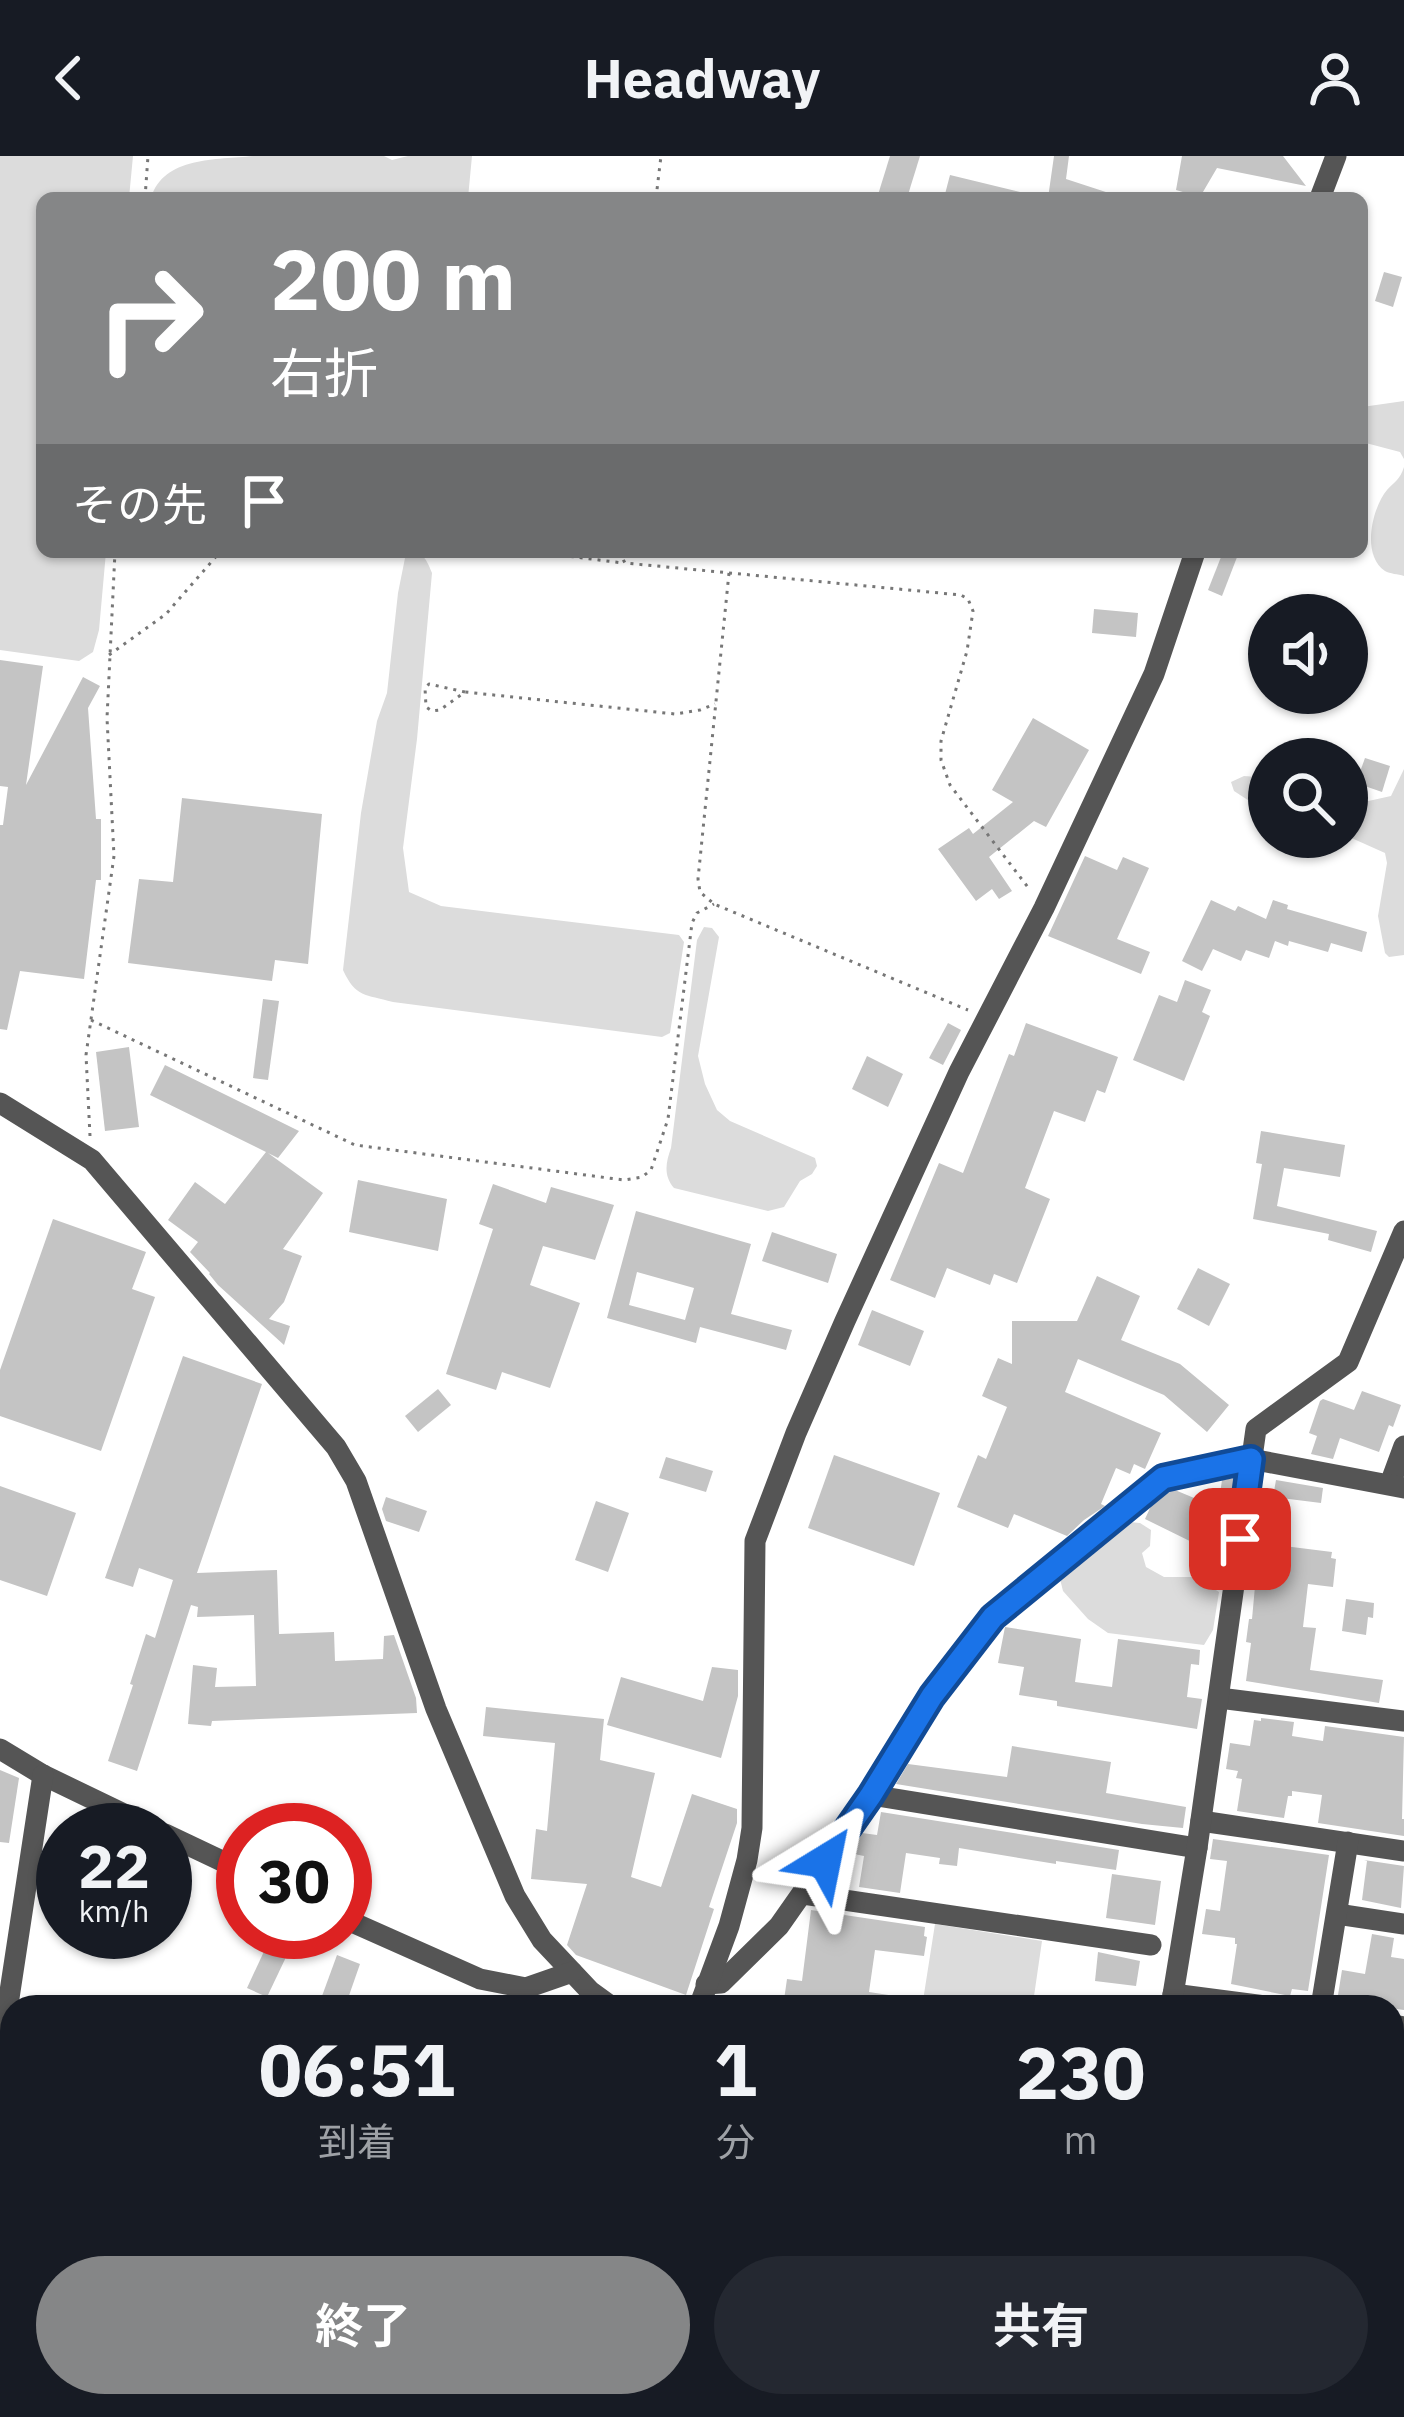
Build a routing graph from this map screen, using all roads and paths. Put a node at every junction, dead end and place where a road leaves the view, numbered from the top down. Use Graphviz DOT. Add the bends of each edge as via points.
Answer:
graph roads {
  1 [pos="148,156"];
  2 [pos="661,156"];
  3 [pos="1336,156"];
  4 [pos="145,192"];
  5 [pos="657,192"];
  6 [pos="1322,192"];
  7 [pos="115,558"];
  8 [pos="215,558"];
  9 [pos="584,558"];
  10 [pos="623,558"];
  11 [pos="1193,558"];
  12 [pos="625,563"];
  13 [pos="729,572"];
  14 [pos="109,655"];
  15 [pos="465,692"];
  16 [pos="716,703"];
  17 [pos="714,904"];
  18 [pos="1044,908"];
  19 [pos="91,1020"];
  20 [pos="988,1020"];
  21 [pos="0,1103"];
  22 [pos="92,1160"];
  23 [pos="1404,1231"];
  24 [pos="1404,1446"];
  25 [pos="1251,1459"];
  26 [pos="1397,1486"];
  27 [pos="1219,1698"];
  28 [pos="1404,1720"];
  29 [pos="0,1749"];
  30 [pos="43,1775"];
  31 [pos="871,1795"];
  32 [pos="101,1803"];
  33 [pos="1201,1821"];
  34 [pos="1348,1842"];
  35 [pos="1197,1848"];
  36 [pos="1404,1851"];
  37 [pos="802,1894"];
  38 [pos="1337,1914"];
  39 [pos="1404,1924"];
  40 [pos="372,1931"];
  41 [pos="1150,1945"];
  42 [pos="572,1972"];
  43 [pos="706,1984"];
  44 [pos="9,1995"];
  45 [pos="596,1995"];
  46 [pos="703,1995"];
  47 [pos="1173,1995"];
  48 [pos="1323,1995"];
  1 -- 4 [label="path"];
  2 -- 5 [label="path"];
  3 -- 6 [label="street"];
  7 -- 14 [label="path"];
  8 -- 14 [label="path" via="166,614"];
  9 -- 12 [label="path"];
  10 -- 12 [label="path"];
  11 -- 18 [label="street" via="1154,674"];
  12 -- 13 [label="path"];
  13 -- 16 [label="path"];
  13 -- 18 [label="path" via="968,599 967,651 941,760 974,821"];
  14 -- 19 [label="path" via="114,856"];
  15 -- 15 [label="path" via="440,710 426,707 429,684"];
  15 -- 16 [label="path" via="675,714"];
  16 -- 17 [label="path" via="698,878"];
  17 -- 19 [label="path" via="692,923 668,1119 651,1171 641,1177 355,1145"];
  17 -- 20 [label="path"];
  18 -- 20 [label="street"];
  19 -- 22 [label="path"];
  20 -- 43 [label="street" via="845,1321 755,1541 752,1828"];
  21 -- 22 [label="street"];
  22 -- 42 [label="street" via="336,1447 515,1896"];
  23 -- 25 [label="street" via="1348,1362 1256,1430"];
  24 -- 26 [label="street"];
  25 -- 26 [label="street"];
  25 -- 27 [label="street"];
  25 -- 31 [label="street" via="1163,1478 993,1617"];
  27 -- 28 [label="street"];
  27 -- 33 [label="street"];
  29 -- 30 [label="street"];
  30 -- 32 [label="street"];
  30 -- 44 [label="street"];
  31 -- 35 [label="street"];
  31 -- 37 [label="street"];
  33 -- 34 [label="street"];
  33 -- 35 [label="street"];
  34 -- 36 [label="street"];
  34 -- 38 [label="street"];
  35 -- 47 [label="street"];
  37 -- 41 [label="street"];
  37 -- 43 [label="street" via="721,1983"];
  38 -- 39 [label="street"];
  38 -- 48 [label="street"];
  40 -- 42 [label="street" via="480,1979 526,1988"];
  42 -- 45 [label="street"];
  43 -- 46 [label="street"];
}
